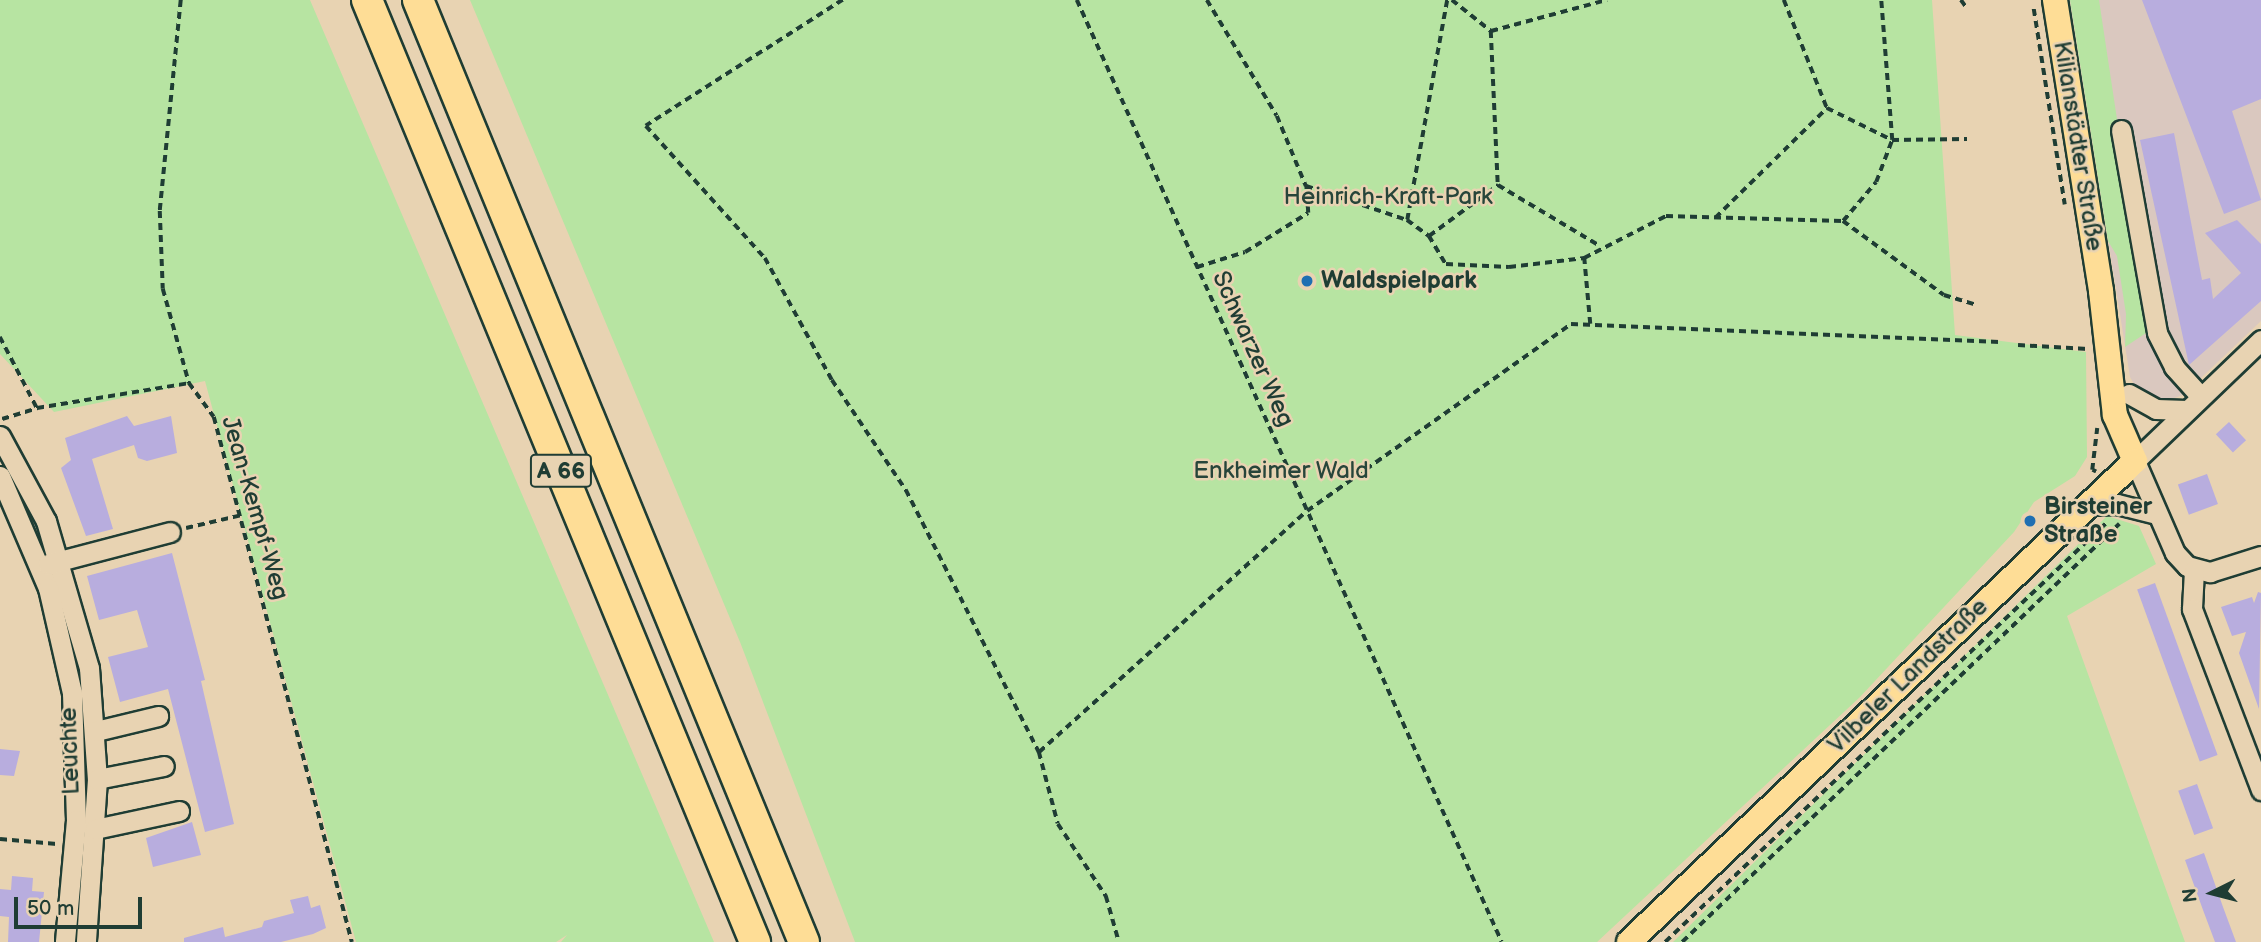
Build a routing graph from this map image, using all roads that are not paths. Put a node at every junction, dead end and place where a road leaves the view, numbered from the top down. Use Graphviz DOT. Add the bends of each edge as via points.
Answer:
graph roads {
  1 [pos="368,0"];
  2 [pos="418,0"];
  3 [pos="2055,0"];
  4 [pos="2122,130"];
  5 [pos="2101,291"];
  6 [pos="2261,340"];
  7 [pos="2129,394"];
  8 [pos="2194,403"];
  9 [pos="2115,415"];
  10 [pos="0,436"];
  11 [pos="2135,461"];
  12 [pos="0,476"];
  13 [pos="2088,505"];
  14 [pos="2157,513"];
  15 [pos="170,532"];
  16 [pos="2261,556"];
  17 [pos="60,561"];
  18 [pos="40,566"];
  19 [pos="2194,570"];
  20 [pos="158,716"];
  21 [pos="96,731"];
  22 [pos="164,766"];
  23 [pos="97,779"];
  24 [pos="2261,790"];
  25 [pos="179,811"];
  26 [pos="95,830"];
  27 [pos="65,942"];
  28 [pos="86,942"];
  29 [pos="755,942"];
  30 [pos="804,942"];
  31 [pos="1629,942"];
  1 -- 29 [label="highway, A 66"];
  2 -- 30 [label="highway, A 66"];
  3 -- 5 [label="main road, Kilianstädter Straße"];
  4 -- 8 [label="street" via="2157,333"];
  5 -- 7 [label="main road, Kilianstädter Straße"];
  5 -- 9 [label="main road, Kilianstädter Straße"];
  6 -- 8 [label="street, Vilbeler Landstraße"];
  7 -- 8 [label="street" via="2157,409"];
  7 -- 11 [label="main road, Kilianstädter Straße"];
  8 -- 11 [label="street, Vilbeler Landstraße"];
  9 -- 11 [label="main road"];
  9 -- 13 [label="main road" via="2110,460"];
  10 -- 17 [label="street, Leuchte" via="39,506"];
  11 -- 13 [label="main road, Vilbeler Landstraße"];
  11 -- 14 [label="street"];
  12 -- 18 [label="street, Leuchte"];
  13 -- 14 [label="street" via="2125,505"];
  13 -- 31 [label="main road, Vilbeler Landstraße"];
  14 -- 19 [label="street" via="2180,561"];
  15 -- 17 [label="street"];
  16 -- 19 [label="street" via="2220,570"];
  17 -- 18 [label="street"];
  17 -- 21 [label="street, Leuchte" via="82,634"];
  18 -- 27 [label="street, Leuchte" via="65,655 75,731 76,820"];
  19 -- 24 [label="street" via="2192,609"];
  20 -- 21 [label="street"];
  21 -- 23 [label="street, Leuchte"];
  22 -- 23 [label="street"];
  23 -- 26 [label="street, Leuchte"];
  25 -- 26 [label="street"];
  26 -- 28 [label="street, Leuchte"];
}
